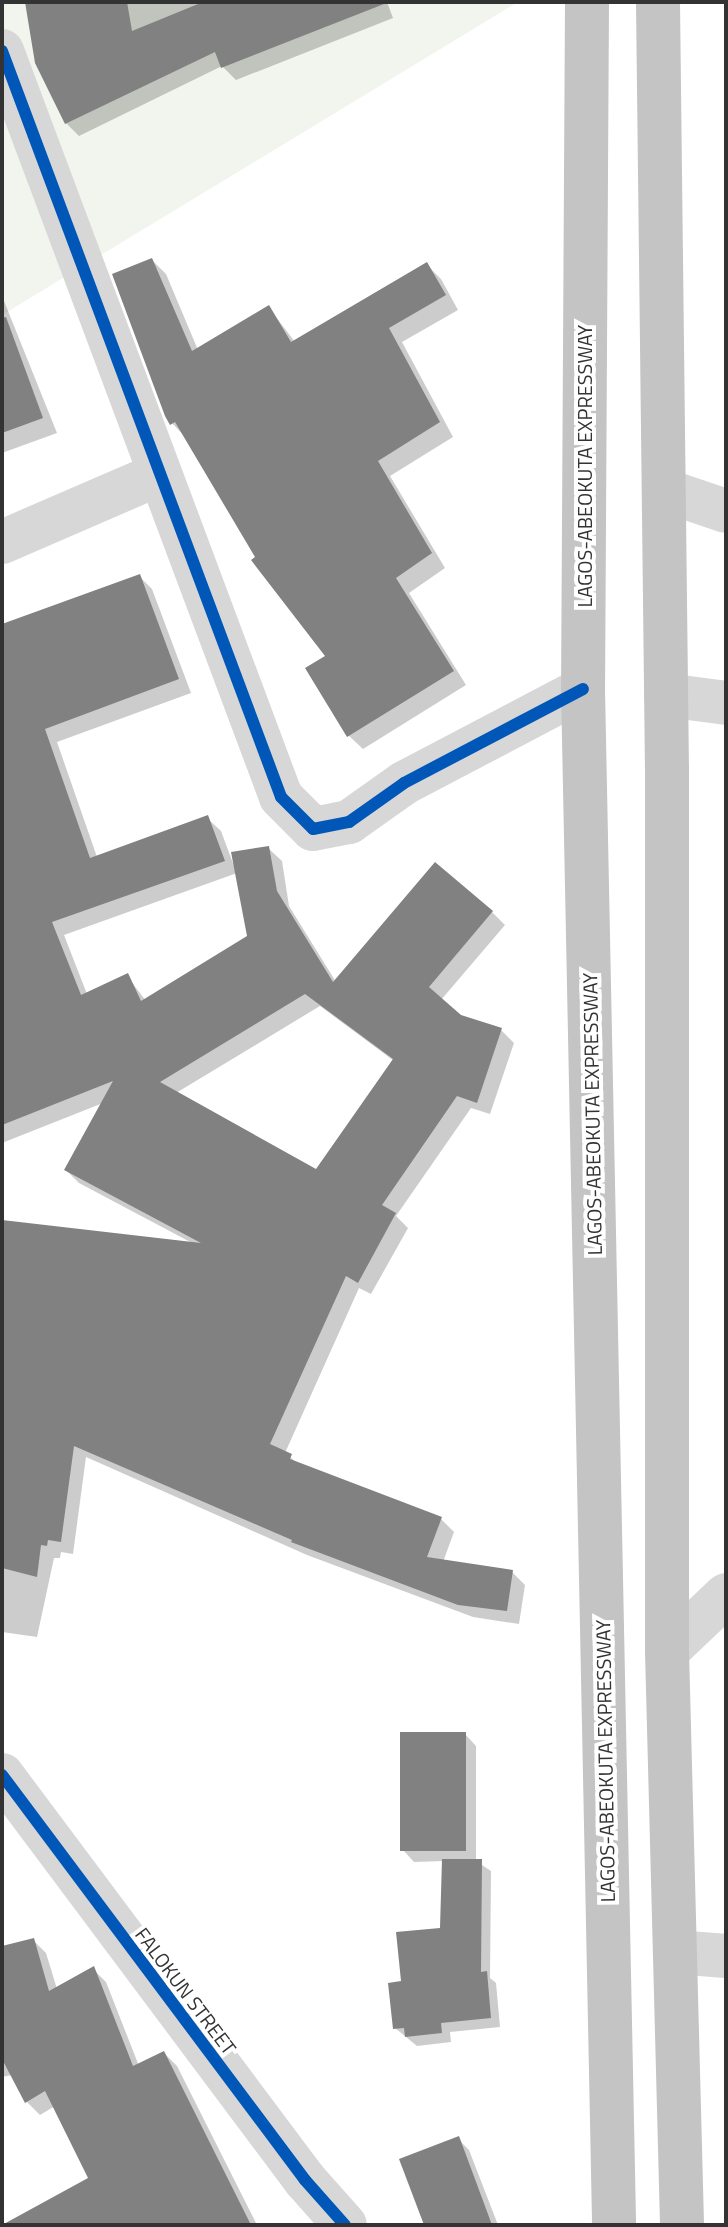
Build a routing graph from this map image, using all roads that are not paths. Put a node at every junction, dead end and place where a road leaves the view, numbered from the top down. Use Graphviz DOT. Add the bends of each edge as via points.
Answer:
graph roads {
  1 [pos="587,2"];
  2 [pos="658,2"];
  3 [pos="2,51"];
  4 [pos="159,474"];
  5 [pos="664,490"];
  6 [pos="726,511"];
  7 [pos="2,542"];
  8 [pos="583,689"];
  9 [pos="666,695"];
  10 [pos="726,703"];
  11 [pos="726,1595"];
  12 [pos="667,1651"];
  13 [pos="2,1775"];
  14 [pos="676,1952"];
  15 [pos="726,1956"];
  16 [pos="345,2225"];
  17 [pos="614,2225"];
  18 [pos="682,2225"];
  1 -- 8 [label="highway, LAGOS-ABEOKUTA EXPRESSWAY"];
  2 -- 5 [label="highway"];
  3 -- 4 [label="street"];
  4 -- 7 [label="street"];
  4 -- 8 [label="street" via="281,797 313,829 349,822 404,783"];
  5 -- 6 [label="street"];
  5 -- 9 [label="highway"];
  8 -- 17 [label="highway, LAGOS-ABEOKUTA EXPRESSWAY"];
  9 -- 10 [label="street"];
  9 -- 12 [label="highway"];
  11 -- 12 [label="street"];
  12 -- 14 [label="highway"];
  13 -- 16 [label="street, FALOKUN STREET" via="305,2180"];
  14 -- 15 [label="street"];
  14 -- 18 [label="highway"];
}
